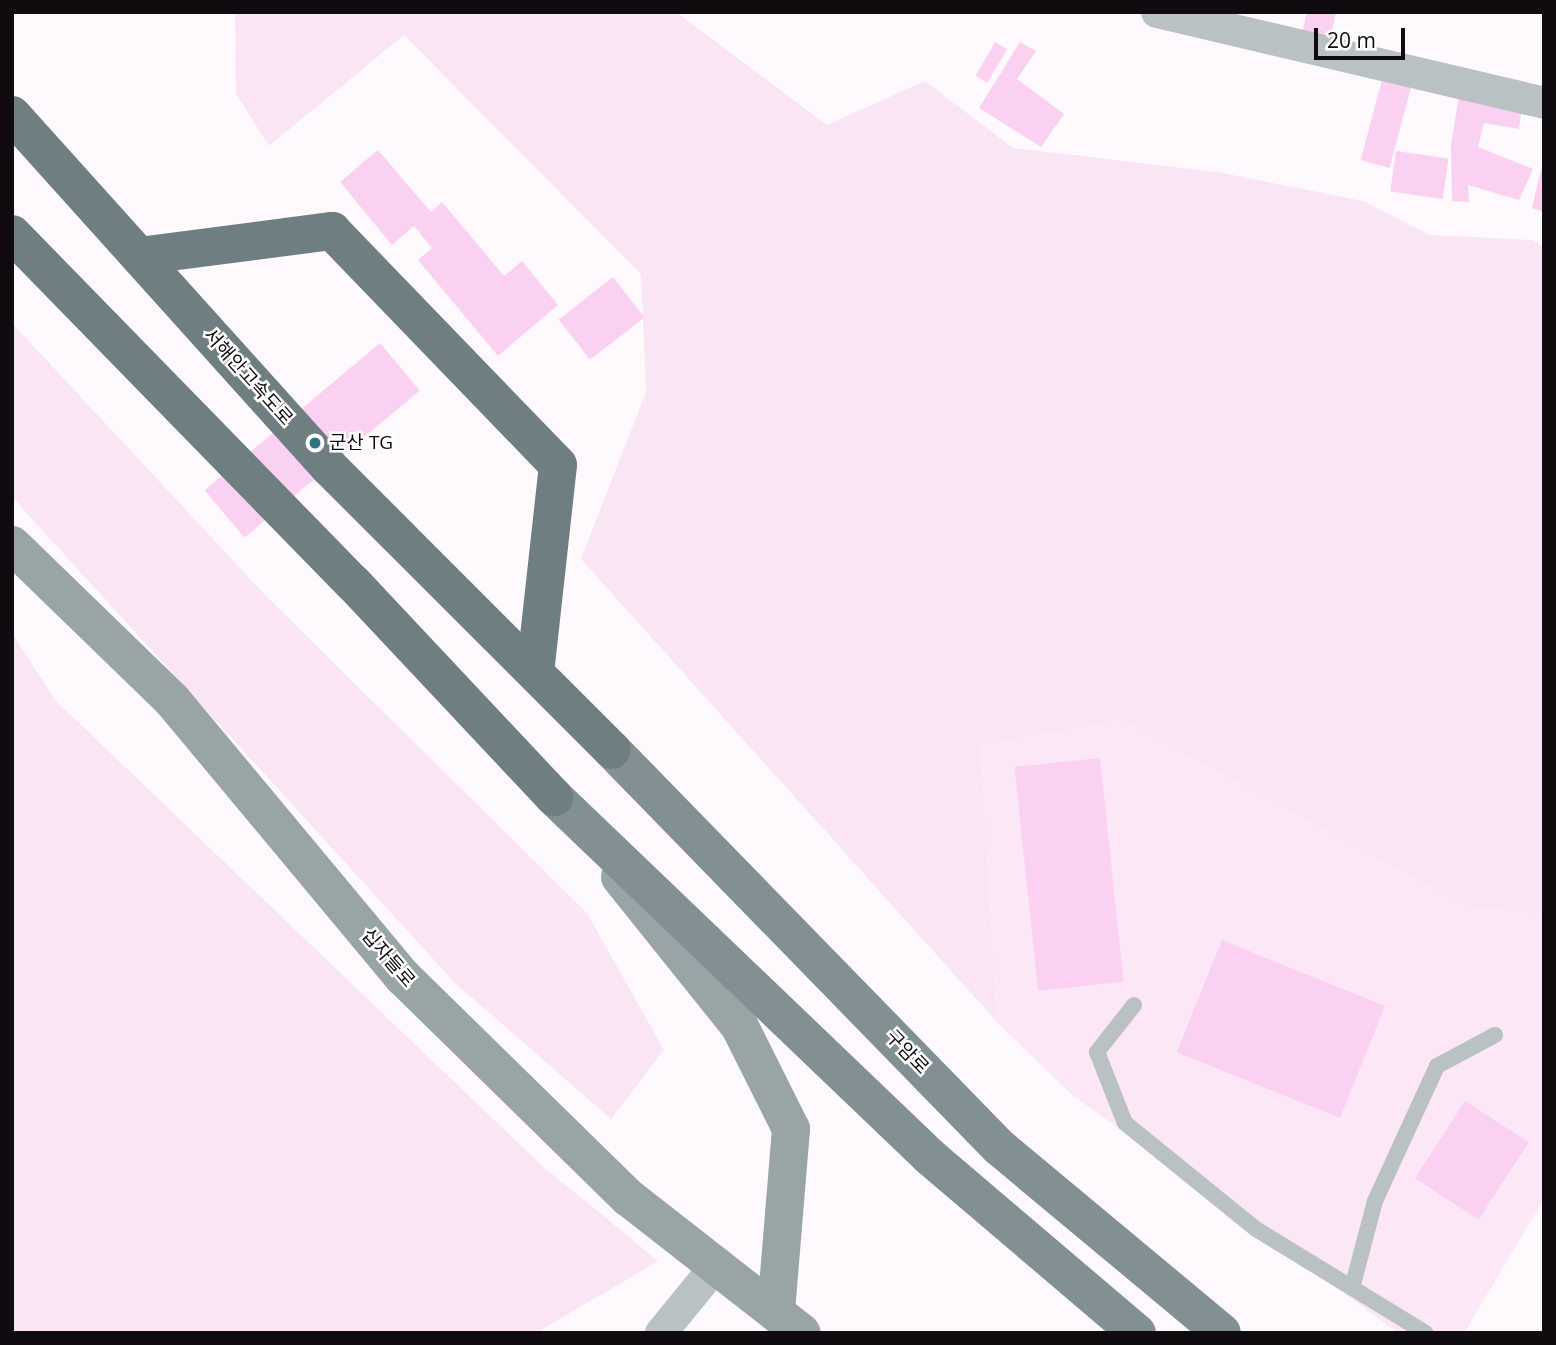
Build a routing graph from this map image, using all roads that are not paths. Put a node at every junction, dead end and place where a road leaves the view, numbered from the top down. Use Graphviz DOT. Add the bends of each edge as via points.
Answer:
graph roads {
  1 [pos="1157,12"];
  2 [pos="1544,103"];
  3 [pos="12,115"];
  4 [pos="12,234"];
  5 [pos="139,256"];
  6 [pos="12,545"];
  7 [pos="535,673"];
  8 [pos="612,750"];
  9 [pos="554,797"];
  10 [pos="1134,1005"];
  11 [pos="1495,1035"];
  12 [pos="718,1263"];
  13 [pos="1352,1287"];
  14 [pos="789,1322"];
  15 [pos="661,1333"];
  16 [pos="1137,1333"];
  17 [pos="1222,1333"];
  18 [pos="1426,1333"];
  1 -- 2 [label="street"];
  3 -- 5 [label="highway, 서해안고속도로"];
  4 -- 9 [label="highway" via="362,592"];
  5 -- 7 [label="highway, 서해안고속도로" via="329,467"];
  5 -- 7 [label="highway" via="332,231 558,464"];
  6 -- 12 [label="main road, 십자들로" via="172,700 402,976 629,1198"];
  7 -- 8 [label="highway, 서해안고속도로"];
  8 -- 17 [label="main road, 구암로" via="999,1147"];
  9 -- 14 [label="main road" via="733,1017 791,1129"];
  9 -- 16 [label="main road" via="930,1157"];
  10 -- 13 [label="lane" via="1097,1052 1125,1124 1256,1230"];
  11 -- 13 [label="lane" via="1437,1066 1376,1201"];
  12 -- 14 [label="main road, 십자들로"];
  12 -- 15 [label="street"];
  13 -- 18 [label="lane"];
}
